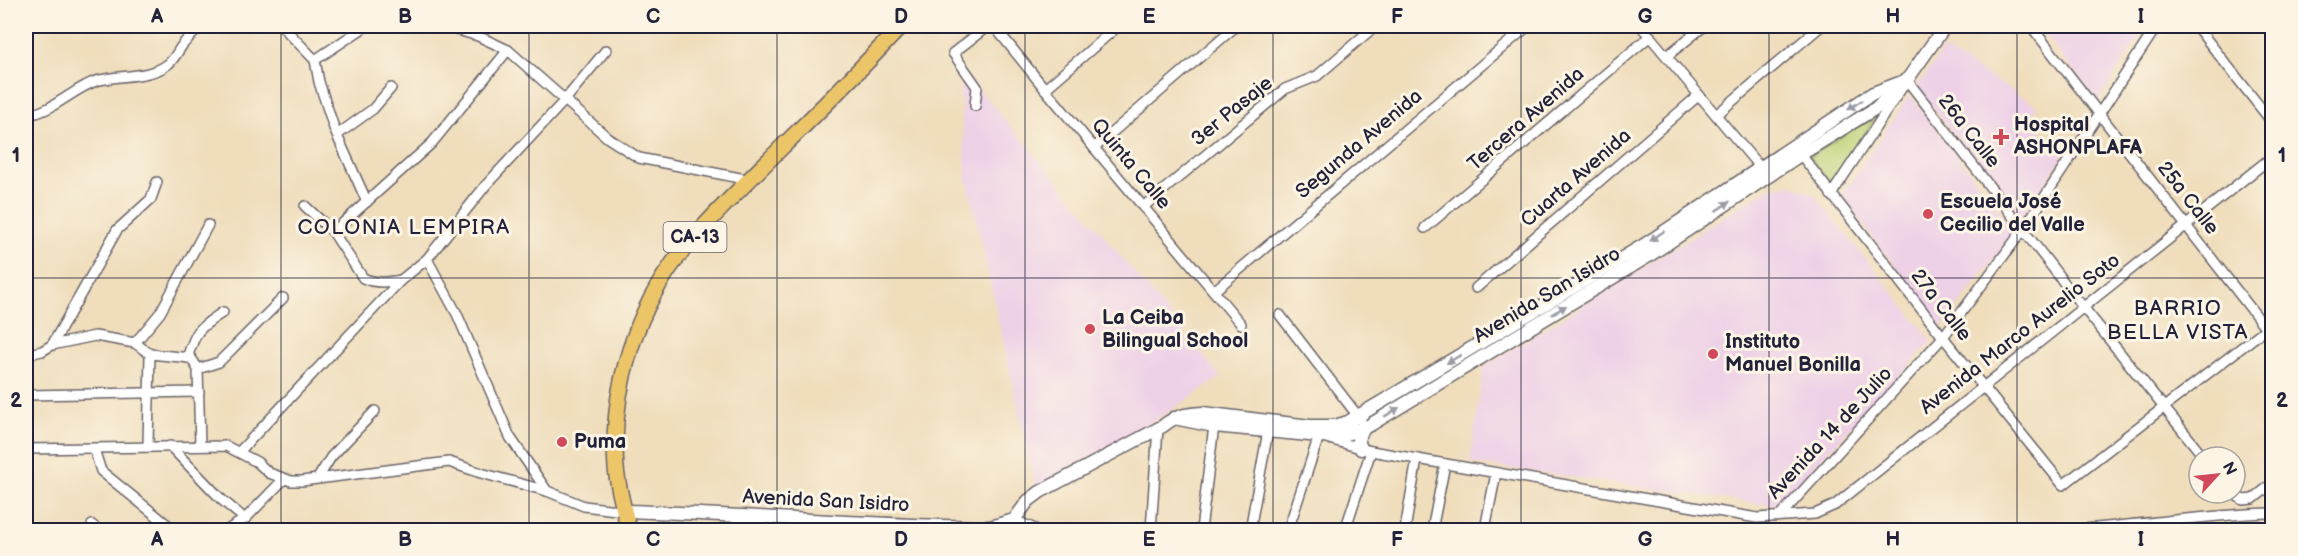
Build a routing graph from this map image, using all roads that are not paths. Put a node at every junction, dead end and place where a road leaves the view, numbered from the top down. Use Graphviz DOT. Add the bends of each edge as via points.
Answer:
graph roads {
  1 [pos="201,26"];
  2 [pos="282,26"];
  3 [pos="366,26"];
  4 [pos="444,26"];
  5 [pos="901,26"];
  6 [pos="988,26"];
  7 [pos="994,26"];
  8 [pos="1118,26"];
  9 [pos="1236,26"];
  10 [pos="1375,26"];
  11 [pos="1641,26"];
  12 [pos="1704,26"];
  13 [pos="1821,26"];
  14 [pos="1945,26"];
  15 [pos="2031,26"];
  16 [pos="2157,26"];
  17 [pos="2196,26"];
  18 [pos="1524,27"];
  19 [pos="1650,36"];
  20 [pos="508,50"];
  21 [pos="606,50"];
  22 [pos="1667,56"];
  23 [pos="315,60"];
  24 [pos="1907,80"];
  25 [pos="391,88"];
  26 [pos="1045,89"];
  27 [pos="1699,95"];
  28 [pos="565,100"];
  29 [pos="975,106"];
  30 [pos="26,114"];
  31 [pos="2100,114"];
  32 [pos="1716,115"];
  33 [pos="2272,122"];
  34 [pos="337,135"];
  35 [pos="1094,148"];
  36 [pos="1797,150"];
  37 [pos="2272,157"];
  38 [pos="1764,172"];
  39 [pos="750,180"];
  40 [pos="157,182"];
  41 [pos="1831,195"];
  42 [pos="367,202"];
  43 [pos="305,206"];
  44 [pos="1143,207"];
  45 [pos="207,225"];
  46 [pos="2187,227"];
  47 [pos="1425,228"];
  48 [pos="2024,230"];
  49 [pos="333,232"];
  50 [pos="427,259"];
  51 [pos="401,280"];
  52 [pos="1476,288"];
  53 [pos="1214,291"];
  54 [pos="283,298"];
  55 [pos="2083,307"];
  56 [pos="223,312"];
  57 [pos="1280,315"];
  58 [pos="1241,324"];
  59 [pos="2270,330"];
  60 [pos="1943,337"];
  61 [pos="135,343"];
  62 [pos="51,345"];
  63 [pos="26,352"];
  64 [pos="150,354"];
  65 [pos="187,358"];
  66 [pos="198,369"];
  67 [pos="1983,386"];
  68 [pos="199,392"];
  69 [pos="148,393"];
  70 [pos="26,395"];
  71 [pos="2163,408"];
  72 [pos="375,411"];
  73 [pos="1173,418"];
  74 [pos="1362,422"];
  75 [pos="1239,423"];
  76 [pos="1214,426"];
  77 [pos="1158,428"];
  78 [pos="1268,431"];
  79 [pos="1321,431"];
  80 [pos="2194,445"];
  81 [pos="148,446"];
  82 [pos="170,446"];
  83 [pos="200,446"];
  84 [pos="26,449"];
  85 [pos="94,449"];
  86 [pos="1366,450"];
  87 [pos="239,452"];
  88 [pos="1416,459"];
  89 [pos="1445,464"];
  90 [pos="1496,473"];
  91 [pos="318,478"];
  92 [pos="284,479"];
  93 [pos="2272,484"];
  94 [pos="547,491"];
  95 [pos="2247,500"];
  96 [pos="624,511"];
  97 [pos="2272,513"];
  98 [pos="1780,516"];
  99 [pos="245,519"];
  100 [pos="1014,520"];
  101 [pos="861,527"];
  102 [pos="1485,529"];
  103 [pos="174,531"];
  104 [pos="227,531"];
  105 [pos="629,531"];
  106 [pos="1037,531"];
  107 [pos="1151,531"];
  108 [pos="1201,531"];
  109 [pos="1250,531"];
  110 [pos="1288,531"];
  111 [pos="1345,531"];
  112 [pos="1405,531"];
  113 [pos="1432,531"];
  114 [pos="2065,531"];
  1 -- 30 [label="street" via="168,64 98,81 39,112"];
  2 -- 23 [label="street"];
  3 -- 23 [label="street"];
  4 -- 20 [label="street"];
  5 -- 39 [label="main road, CA-13"];
  6 -- 29 [label="street" via="953,53 977,87"];
  7 -- 26 [label="street, Quinta Calle"];
  8 -- 26 [label="street"];
  9 -- 35 [label="street"];
  10 -- 44 [label="street, 3er Pasaje" via="1317,76 1285,89"];
  11 -- 19 [label="street"];
  12 -- 22 [label="street"];
  13 -- 32 [label="street"];
  14 -- 24 [label="street, Avenida San Isidro"];
  15 -- 31 [label="street, 25a Calle"];
  16 -- 31 [label="street, Avenida 14 de Julio"];
  17 -- 33 [label="street"];
  18 -- 53 [label="street, Segunda Avenida"];
  19 -- 22 [label="street"];
  19 -- 47 [label="street, Tercera Avenida"];
  20 -- 28 [label="street"];
  20 -- 42 [label="street" via="432,143"];
  21 -- 28 [label="street"];
  22 -- 27 [label="street"];
  23 -- 34 [label="street"];
  24 -- 36 [label="street, Avenida San Isidro" via="1876,108"];
  24 -- 41 [label="street, Avenida San Isidro"];
  24 -- 48 [label="street, 26a Calle"];
  25 -- 34 [label="street" via="373,110"];
  26 -- 35 [label="street, Quinta Calle"];
  27 -- 32 [label="street"];
  27 -- 52 [label="street, Cuarta Avenida"];
  28 -- 39 [label="street" via="608,138 639,158"];
  28 -- 50 [label="street" via="486,185"];
  31 -- 46 [label="street, 25a Calle"];
  31 -- 48 [label="street, Avenida 14 de Julio"];
  32 -- 38 [label="street"];
  34 -- 42 [label="street"];
  35 -- 44 [label="street, Quinta Calle"];
  36 -- 38 [label="street, Avenida San Isidro"];
  36 -- 41 [label="street, 27a Calle"];
  37 -- 46 [label="street, Avenida Marco Aurelio Soto"];
  38 -- 74 [label="street, Avenida San Isidro" via="1650,255"];
  39 -- 96 [label="main road, CA-13" via="688,244 649,303 634,340 621,382 616,424 616,469"];
  40 -- 62 [label="street" via="151,199 117,230"];
  41 -- 60 [label="street, 27a Calle"];
  42 -- 49 [label="street"];
  43 -- 49 [label="street"];
  44 -- 53 [label="street, Quinta Calle"];
  45 -- 61 [label="street" via="160,314"];
  46 -- 55 [label="street, Avenida Marco Aurelio Soto"];
  46 -- 59 [label="street, 25a Calle"];
  48 -- 55 [label="street, 26a Calle"];
  48 -- 60 [label="street, Avenida 14 de Julio"];
  49 -- 51 [label="street" via="363,278 372,282"];
  50 -- 51 [label="street"];
  50 -- 94 [label="street" via="457,314 510,437"];
  51 -- 87 [label="street"];
  53 -- 58 [label="street, Quinta Calle"];
  54 -- 66 [label="street" via="219,362"];
  55 -- 67 [label="street, Avenida Marco Aurelio Soto"];
  55 -- 71 [label="street, 26a Calle"];
  56 -- 65 [label="street" via="195,334"];
  57 -- 74 [label="street"];
  59 -- 71 [label="street"];
  60 -- 67 [label="street, 27a Calle"];
  60 -- 98 [label="street, Avenida 14 de Julio"];
  61 -- 62 [label="street" via="95,336"];
  61 -- 64 [label="street"];
  62 -- 63 [label="street" via="42,351"];
  64 -- 65 [label="street"];
  64 -- 69 [label="street"];
  65 -- 66 [label="street" via="194,360"];
  66 -- 68 [label="street"];
  67 -- 71 [label="street, 27a Calle" via="2063,485"];
  67 -- 98 [label="street, Avenida Marco Aurelio Soto" via="1834,505 1815,514"];
  68 -- 69 [label="street"];
  68 -- 83 [label="street"];
  69 -- 70 [label="street"];
  69 -- 81 [label="street"];
  71 -- 80 [label="street, 26a Calle"];
  72 -- 91 [label="street" via="331,457"];
  73 -- 75 [label="street, Avenida San Isidro" via="1203,413"];
  73 -- 76 [label="street, Avenida San Isidro"];
  73 -- 77 [label="street, Avenida San Isidro"];
  74 -- 79 [label="street, Avenida San Isidro" via="1339,437"];
  74 -- 86 [label="street" via="1358,438"];
  75 -- 76 [label="street, Avenida San Isidro"];
  75 -- 78 [label="street, Avenida San Isidro"];
  75 -- 79 [label="street, Avenida San Isidro"];
  76 -- 108 [label="street"];
  77 -- 100 [label="street, Avenida San Isidro" via="1040,492"];
  77 -- 107 [label="street"];
  78 -- 79 [label="street, Avenida San Isidro"];
  78 -- 109 [label="street"];
  79 -- 86 [label="street, Avenida 14 de Julio"];
  79 -- 110 [label="street"];
  81 -- 82 [label="street"];
  81 -- 85 [label="street"];
  82 -- 83 [label="street"];
  82 -- 99 [label="street"];
  83 -- 87 [label="street" via="226,446"];
  84 -- 85 [label="street"];
  85 -- 103 [label="street" via="101,471"];
  86 -- 88 [label="street, Avenida 14 de Julio"];
  86 -- 111 [label="street"];
  87 -- 92 [label="street"];
  88 -- 89 [label="street, Avenida 14 de Julio"];
  88 -- 112 [label="street"];
  89 -- 90 [label="street, Avenida 14 de Julio"];
  89 -- 113 [label="street"];
  90 -- 98 [label="street, Avenida 14 de Julio" via="1757,518"];
  90 -- 102 [label="street"];
  91 -- 92 [label="street"];
  91 -- 94 [label="street" via="449,462"];
  92 -- 99 [label="street"];
  93 -- 95 [label="street"];
  94 -- 96 [label="street" via="584,506"];
  96 -- 101 [label="street, Avenida San Isidro"];
  96 -- 105 [label="main road, CA-13"];
  97 -- 114 [label="street" via="2225,514"];
  99 -- 104 [label="street"];
  100 -- 101 [label="street, Avenida San Isidro" via="990,527"];
  100 -- 106 [label="street"];
}
